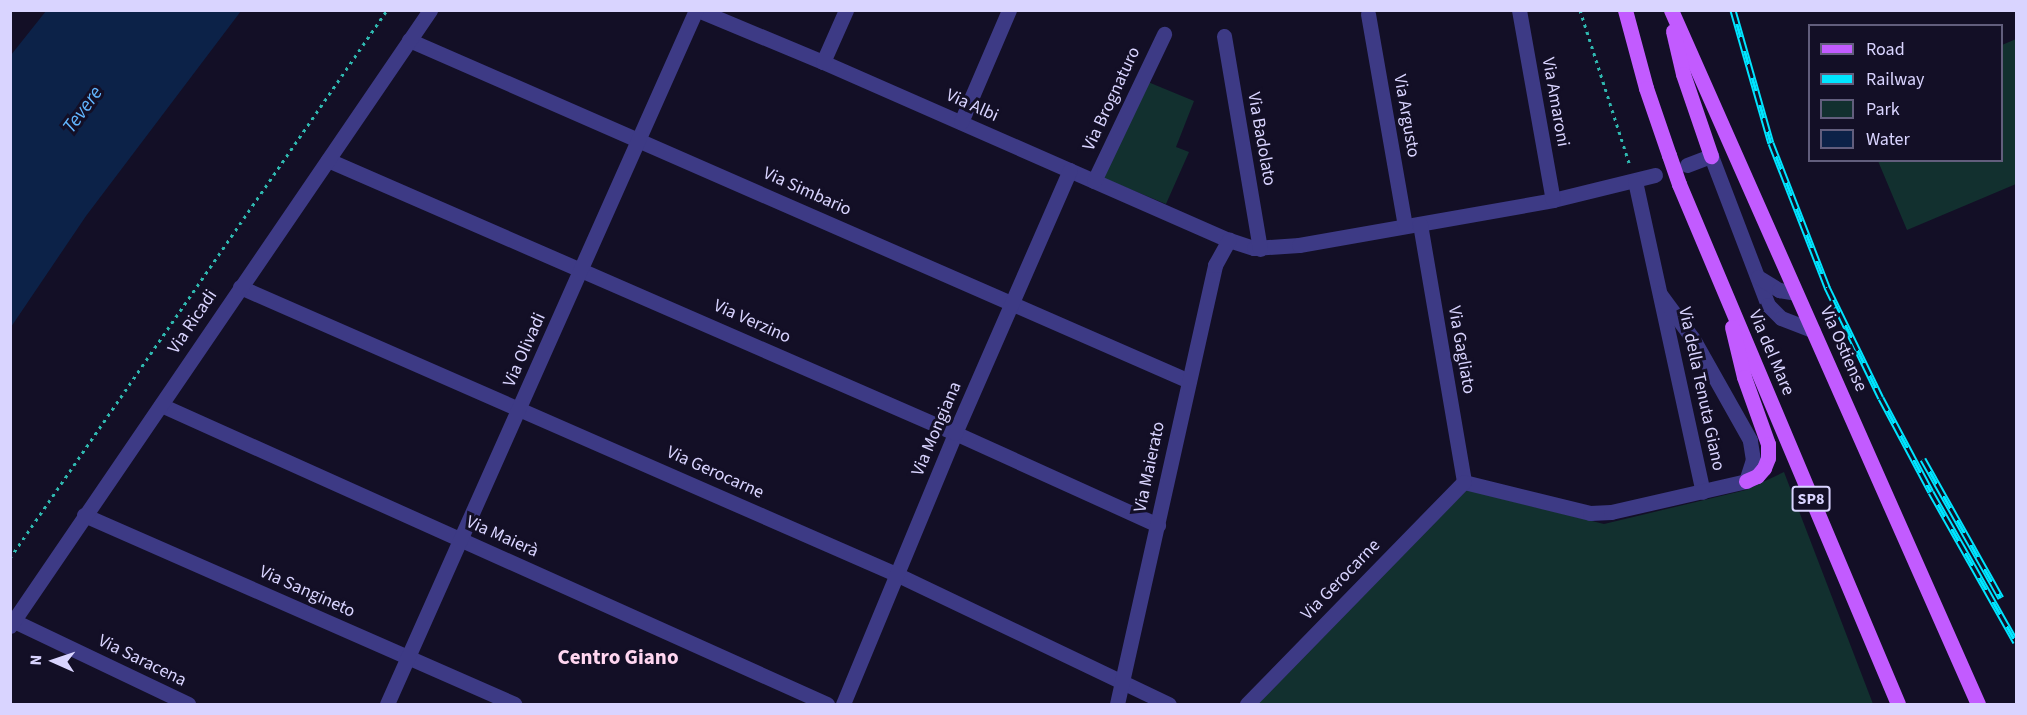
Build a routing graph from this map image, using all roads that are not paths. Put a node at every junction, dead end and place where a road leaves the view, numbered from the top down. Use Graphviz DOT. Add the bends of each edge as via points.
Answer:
graph roads {
  1 [pos="430,10"];
  2 [pos="697,10"];
  3 [pos="846,10"];
  4 [pos="1009,10"];
  5 [pos="1519,10"];
  6 [pos="1625,10"];
  7 [pos="1670,10"];
  8 [pos="1368,14"];
  9 [pos="1164,34"];
  10 [pos="1224,36"];
  11 [pos="409,40"];
  12 [pos="823,62"];
  13 [pos="961,122"];
  14 [pos="637,139"];
  15 [pos="1712,156"];
  16 [pos="328,160"];
  17 [pos="1687,165"];
  18 [pos="1070,170"];
  19 [pos="1655,176"];
  20 [pos="1094,181"];
  21 [pos="1635,181"];
  22 [pos="1553,200"];
  23 [pos="1412,225"];
  24 [pos="1228,240"];
  25 [pos="1260,249"];
  26 [pos="582,269"];
  27 [pos="1758,277"];
  28 [pos="240,287"];
  29 [pos="1796,293"];
  30 [pos="1660,294"];
  31 [pos="1725,294"];
  32 [pos="1013,303"];
  33 [pos="1812,330"];
  34 [pos="1189,381"];
  35 [pos="161,405"];
  36 [pos="519,409"];
  37 [pos="955,433"];
  38 [pos="1746,481"];
  39 [pos="1464,482"];
  40 [pos="1703,492"];
  41 [pos="84,515"];
  42 [pos="1158,525"];
  43 [pos="461,540"];
  44 [pos="898,575"];
  45 [pos="12,624"];
  46 [pos="408,657"];
  47 [pos="1122,684"];
  48 [pos="188,705"];
  49 [pos="387,705"];
  50 [pos="514,705"];
  51 [pos="827,705"];
  52 [pos="843,705"];
  53 [pos="1117,705"];
  54 [pos="1169,705"];
  55 [pos="1247,705"];
  56 [pos="1898,705"];
  57 [pos="1978,705"];
  1 -- 11 [label="street"];
  2 -- 12 [label="street, Via Albi"];
  2 -- 14 [label="street, Via Olivadi"];
  3 -- 12 [label="street"];
  4 -- 13 [label="street"];
  5 -- 22 [label="street, Via Amaroni"];
  6 -- 31 [label="main road, Via del Mare / SP8, bridge" via="1646,88 1679,184"];
  7 -- 15 [label="main road" via="1683,74"];
  7 -- 29 [label="main road, Via Ostiense"];
  8 -- 23 [label="street, Via Argusto"];
  9 -- 20 [label="street, Via Brognaturo"];
  10 -- 25 [label="street, Via Badolato"];
  11 -- 14 [label="street, Via Simbario"];
  11 -- 16 [label="street, Via Ricadi"];
  12 -- 13 [label="street, Via Albi"];
  13 -- 18 [label="street, Via Albi"];
  14 -- 26 [label="street, Via Olivadi"];
  14 -- 32 [label="street, Via Simbario"];
  15 -- 17 [label="street"];
  15 -- 27 [label="street"];
  16 -- 26 [label="street, Via Verzino"];
  16 -- 28 [label="street, Via Ricadi"];
  18 -- 20 [label="street, Via Albi"];
  18 -- 32 [label="street, Via Mongiana"];
  19 -- 21 [label="street"];
  20 -- 24 [label="street, Via Albi"];
  21 -- 22 [label="street"];
  21 -- 30 [label="street, Via della Tenuta Giano"];
  22 -- 23 [label="street"];
  23 -- 25 [label="street"];
  23 -- 39 [label="street, Via Gagliato"];
  24 -- 25 [label="street, Via Albi"];
  24 -- 34 [label="street, Via Maierato" via="1215,265"];
  26 -- 36 [label="street, Via Olivadi"];
  26 -- 37 [label="street, Via Verzino"];
  27 -- 29 [label="street" via="1779,290"];
  27 -- 33 [label="street" via="1768,305 1776,314 1791,324"];
  28 -- 35 [label="street, Via Ricadi"];
  28 -- 36 [label="street, Via Gerocarne"];
  29 -- 33 [label="main road, Via Ostiense"];
  30 -- 38 [label="street, Via della Tenuta Giano" via="1693,339 1750,440 1753,460"];
  30 -- 40 [label="street, Via della Tenuta Giano"];
  31 -- 38 [label="main road" via="1741,365 1767,444 1764,468"];
  31 -- 56 [label="main road, Via del Mare / SP8"];
  32 -- 34 [label="street, Via Simbario"];
  32 -- 37 [label="street, Via Mongiana"];
  33 -- 57 [label="main road, Via Ostiense"];
  34 -- 42 [label="street, Via Maierato"];
  35 -- 41 [label="street, Via Ricadi"];
  35 -- 43 [label="street, Via Maierà"];
  36 -- 43 [label="street, Via Olivadi"];
  36 -- 44 [label="street, Via Gerocarne"];
  37 -- 42 [label="street, Via Verzino"];
  37 -- 44 [label="street, Via Mongiana"];
  38 -- 40 [label="street, Via della Tenuta Giano"];
  39 -- 40 [label="street, Via della Tenuta Giano" via="1590,513"];
  39 -- 55 [label="street, Via Gerocarne"];
  41 -- 45 [label="street, Via Ricadi"];
  41 -- 46 [label="street, Via Sangineto"];
  42 -- 47 [label="street, Via Maierato"];
  43 -- 46 [label="street, Via Olivadi"];
  43 -- 51 [label="street, Via Maierà"];
  44 -- 47 [label="street, Via Gerocarne"];
  44 -- 52 [label="street, Via Mongiana"];
  45 -- 48 [label="street, Via Saracena"];
  46 -- 49 [label="street, Via Olivadi"];
  46 -- 50 [label="street, Via Sangineto"];
  47 -- 53 [label="street, Via Maierato"];
  47 -- 54 [label="street, Via Gerocarne"];
}
